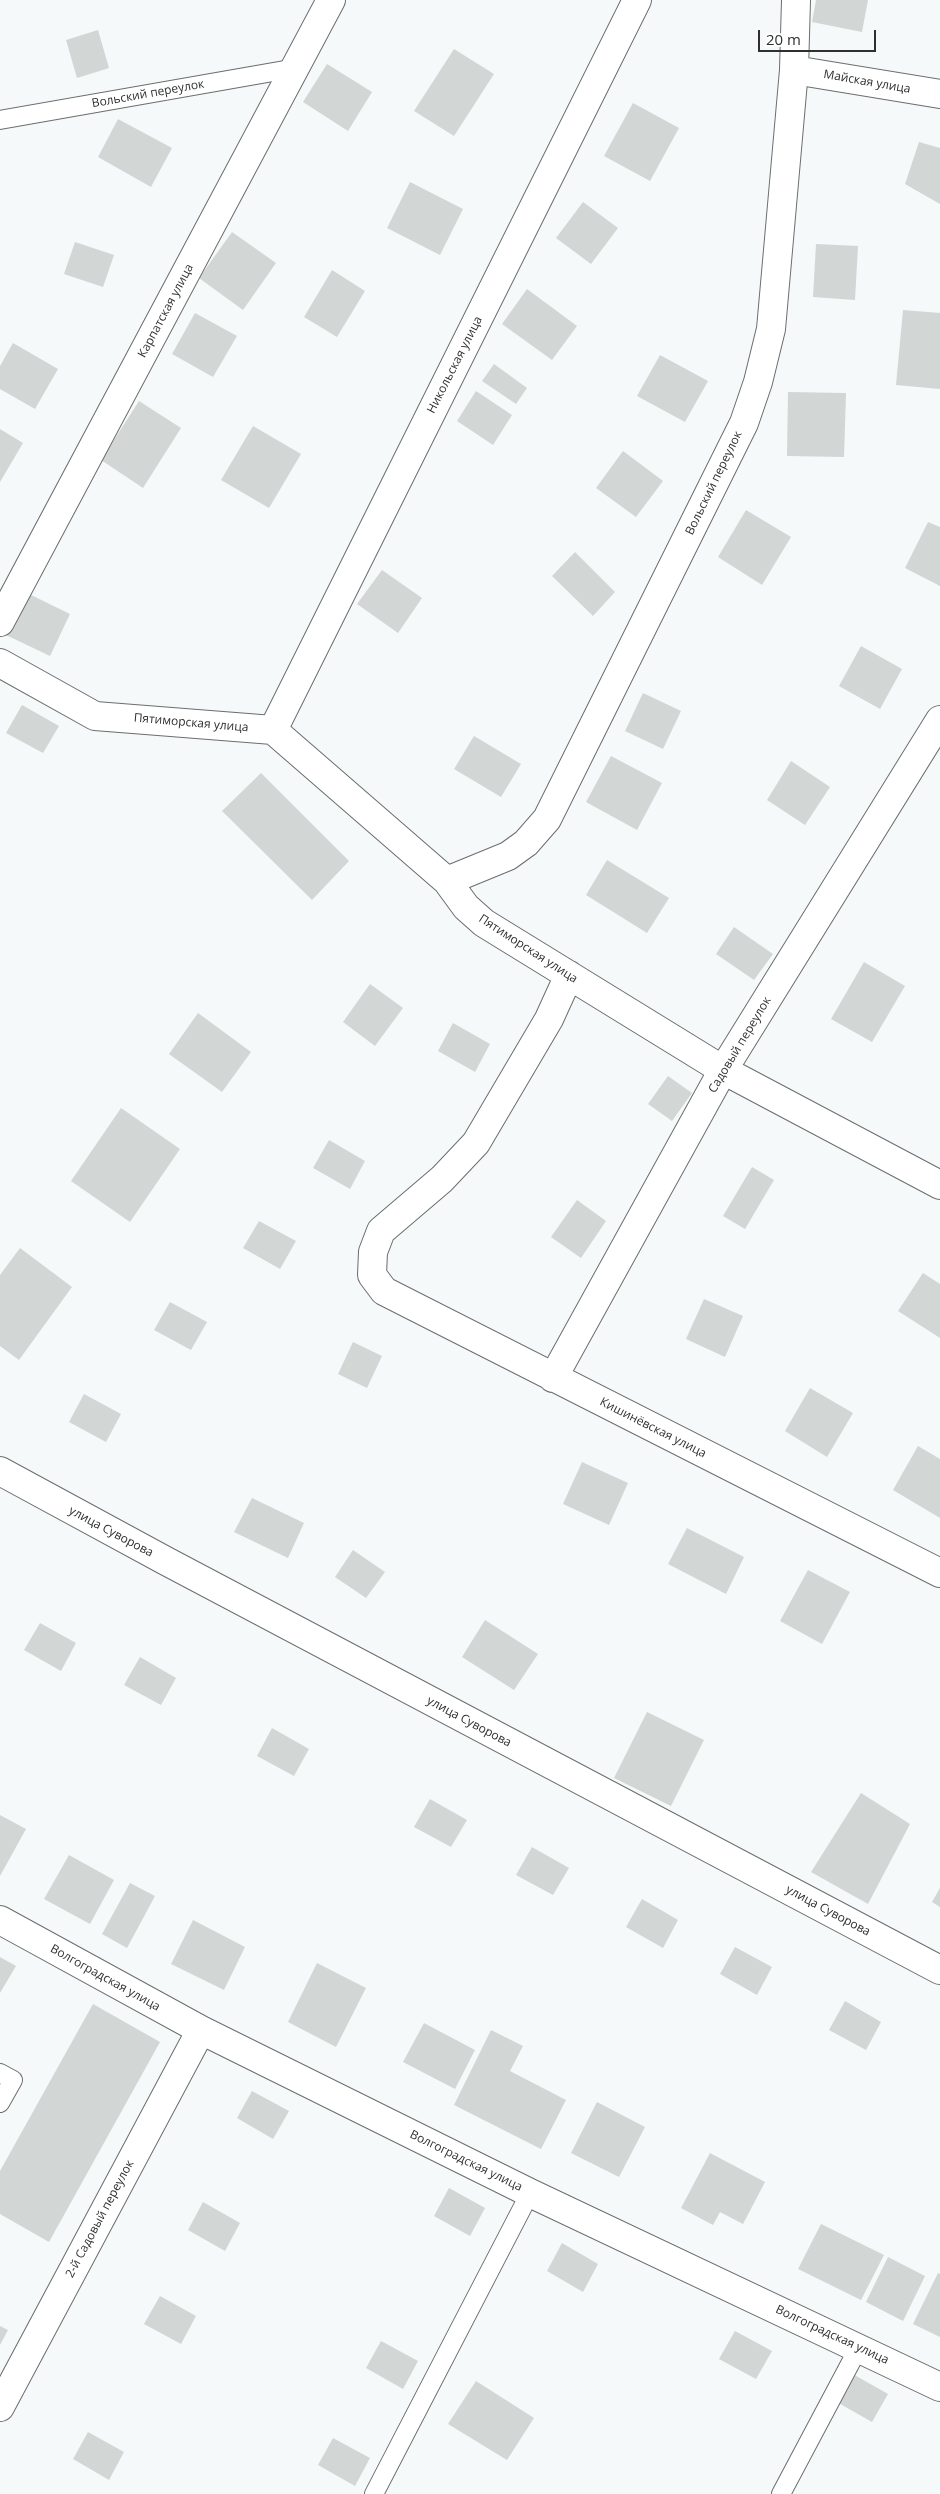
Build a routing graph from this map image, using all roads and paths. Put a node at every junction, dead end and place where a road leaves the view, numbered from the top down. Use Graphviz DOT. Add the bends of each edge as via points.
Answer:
graph roads {
  1 [pos="331,0"];
  2 [pos="637,0"];
  3 [pos="796,0"];
  4 [pos="296,68"];
  5 [pos="794,70"];
  6 [pos="940,94"];
  7 [pos="0,120"];
  8 [pos="0,622"];
  9 [pos="0,663"];
  10 [pos="940,720"];
  11 [pos="273,730"];
  12 [pos="447,881"];
  13 [pos="569,975"];
  14 [pos="723,1070"];
  15 [pos="940,1185"];
  16 [pos="553,1378"];
  17 [pos="0,1471"];
  18 [pos="940,1573"];
  19 [pos="0,1920"];
  20 [pos="940,1970"];
  21 [pos="201,2030"];
  22 [pos="0,2073"];
  23 [pos="0,2103"];
  24 [pos="530,2193"];
  25 [pos="859,2347"];
  26 [pos="940,2387"];
  27 [pos="0,2407"];
  28 [pos="374,2494"];
  29 [pos="781,2494"];
  1 -- 4 [label="street, Карпатская улица"];
  2 -- 11 [label="street, Никольская улица"];
  3 -- 5 [label="street, Вольский переулок"];
  4 -- 7 [label="lane, Вольский переулок"];
  4 -- 8 [label="street, Карпатская улица"];
  5 -- 6 [label="street, Майская улица"];
  5 -- 12 [label="street, Вольский переулок" via="771,329 744,423 547,819 508,856"];
  9 -- 11 [label="street, Пятиморская улица" via="95,716"];
  10 -- 14 [label="street, Садовый переулок"];
  11 -- 12 [label="street, Пятиморская улица"];
  12 -- 13 [label="street, Пятиморская улица" via="466,907 484,922"];
  13 -- 14 [label="street, Пятиморская улица"];
  13 -- 16 [label="street, Кишинёвская улица" via="550,1020 476,1143 442,1179 380,1231 373,1252 372,1275 384,1291"];
  14 -- 15 [label="street, Пятиморская улица"];
  14 -- 16 [label="street, Садовый переулок"];
  16 -- 18 [label="street, Кишинёвская улица"];
  17 -- 20 [label="street, улица Суворова" via="166,1562"];
  19 -- 21 [label="street, Волгоградская улица"];
  21 -- 24 [label="street, Волгоградская улица"];
  21 -- 27 [label="street, 2-й Садовый переулок"];
  22 -- 23 [label="lane" via="13,2080"];
  24 -- 25 [label="street, Волгоградская улица"];
  24 -- 28 [label="lane"];
  25 -- 26 [label="street, Волгоградская улица"];
  25 -- 29 [label="lane"];
}
